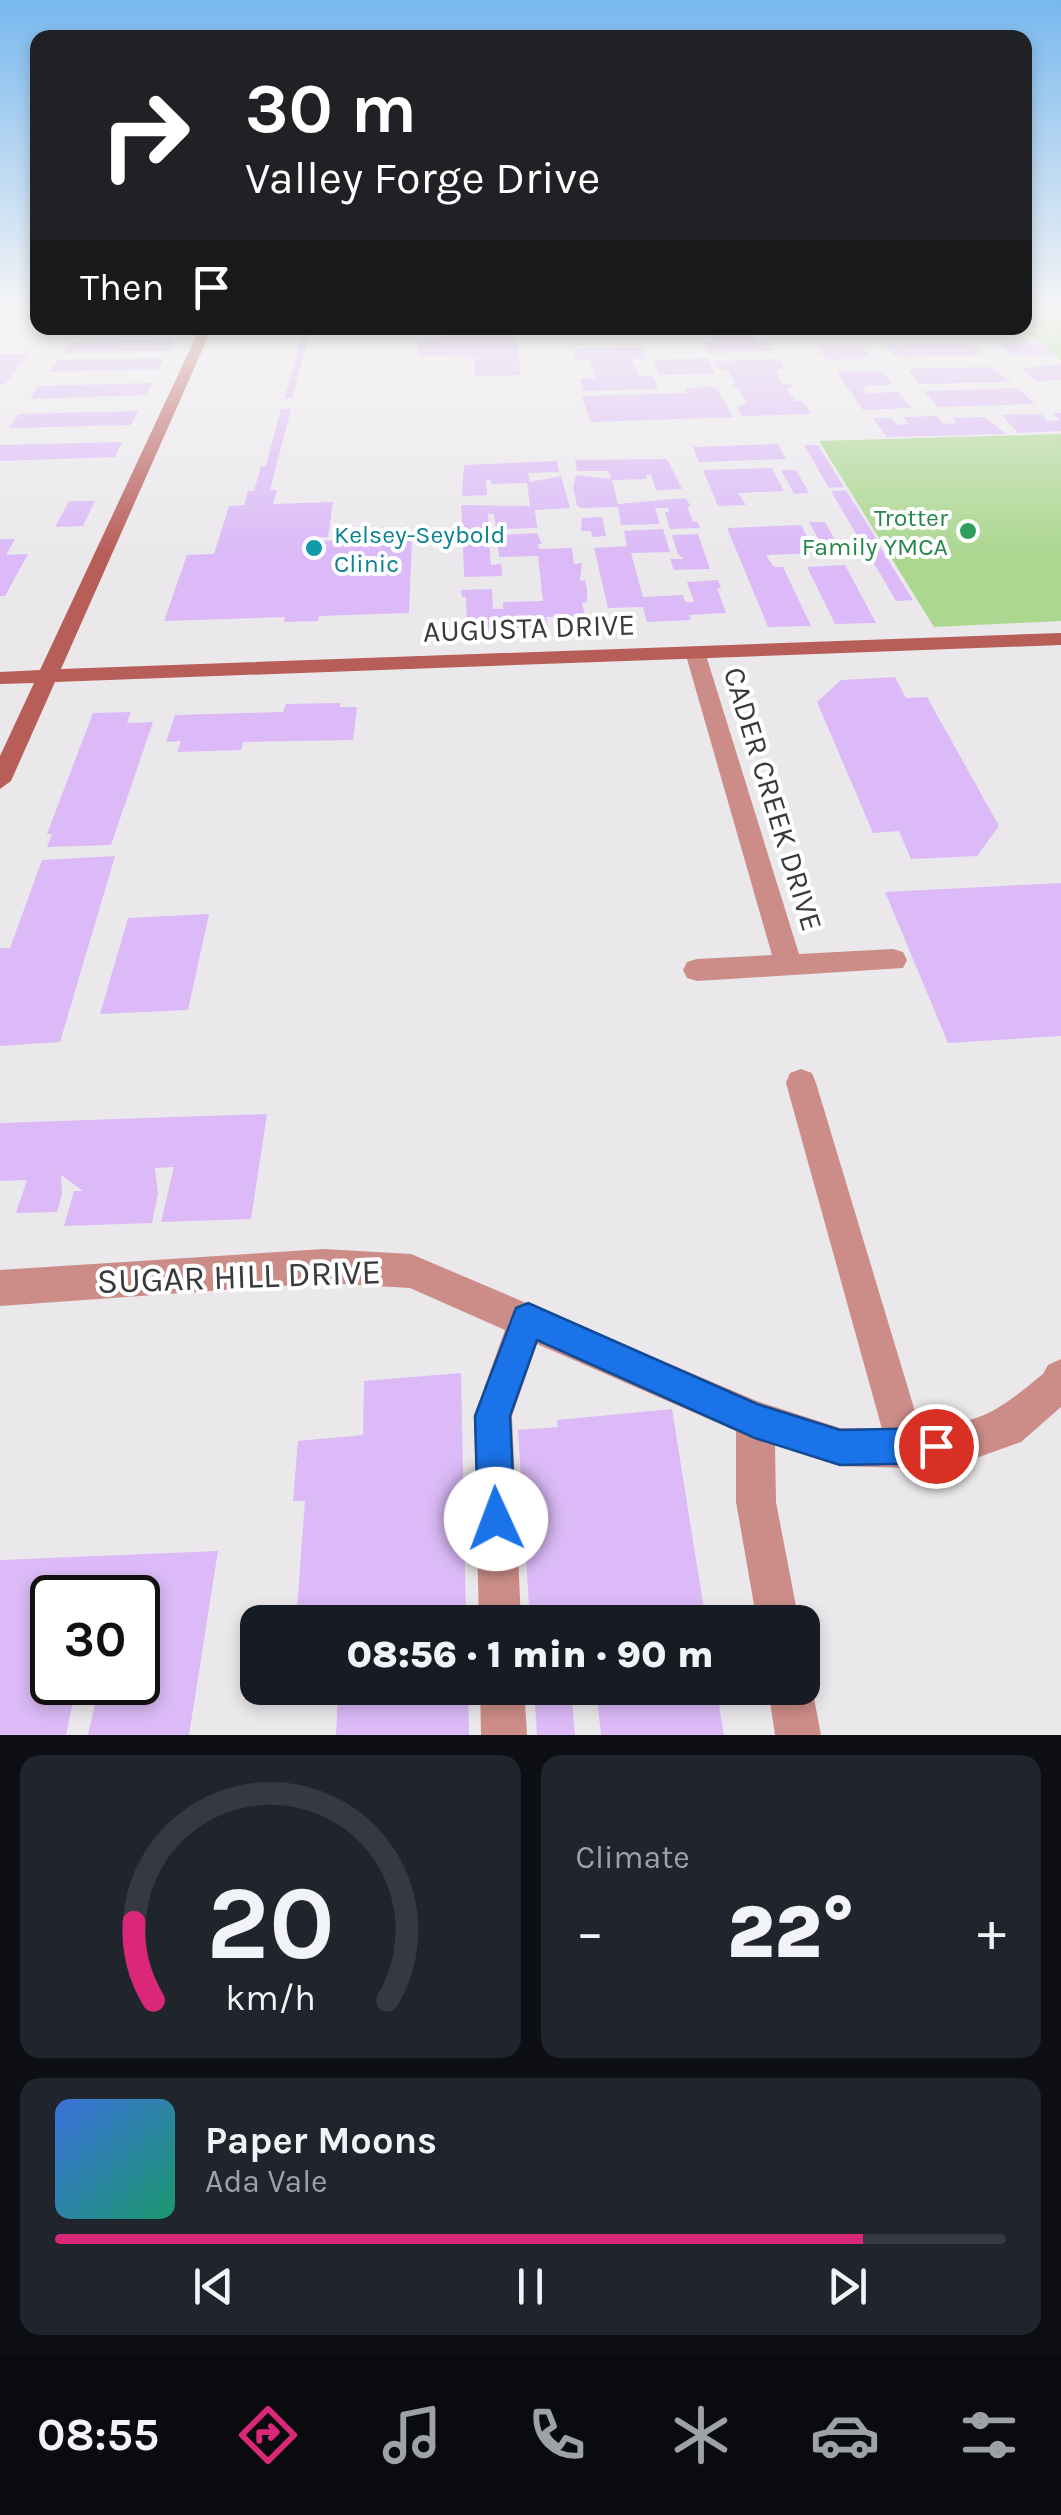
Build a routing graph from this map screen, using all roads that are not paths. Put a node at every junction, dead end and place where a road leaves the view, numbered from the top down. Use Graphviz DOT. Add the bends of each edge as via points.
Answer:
graph roads {
  1 [pos="178,390"];
  2 [pos="1061,639"];
  3 [pos="695,652"];
  4 [pos="48,676"];
  5 [pos="0,678"];
  6 [pos="0,781"];
  7 [pos="893,960"];
  8 [pos="789,965"];
  9 [pos="697,970"];
  10 [pos="801,1083"];
  11 [pos="0,1288"];
  12 [pos="528,1320"];
  13 [pos="1061,1378"];
  14 [pos="755,1420"];
  15 [pos="908,1448"];
  16 [pos="499,1605"];
  17 [pos="775,1605"];
  18 [pos="503,1705"];
  19 [pos="793,1705"];
  20 [pos="504,1735"];
  21 [pos="798,1735"];
  1 -- 4 [label="street"];
  2 -- 3 [label="street, AUGUSTA DRIVE"];
  3 -- 4 [label="street, AUGUSTA DRIVE"];
  3 -- 8 [label="street, CADER CREEK DRIVE"];
  4 -- 5 [label="street, AUGUSTA DRIVE"];
  4 -- 6 [label="street"];
  7 -- 8 [label="street, CADER CREEK DRIVE"];
  8 -- 9 [label="street, CADER CREEK DRIVE"];
  10 -- 15 [label="street"];
  11 -- 12 [label="street, SUGAR HILL DRIVE" via="324,1266 411,1271"];
  12 -- 14 [label="street, SUGAR HILL DRIVE"];
  12 -- 16 [label="street" via="493,1416"];
  13 -- 15 [label="street, SUGAR HILL DRIVE" via="1007,1428 965,1442"];
  14 -- 15 [label="street, SUGAR HILL DRIVE" via="840,1447"];
  14 -- 17 [label="street" via="756,1502"];
  18 -- 20 [label="street"];
  19 -- 21 [label="street"];
}
